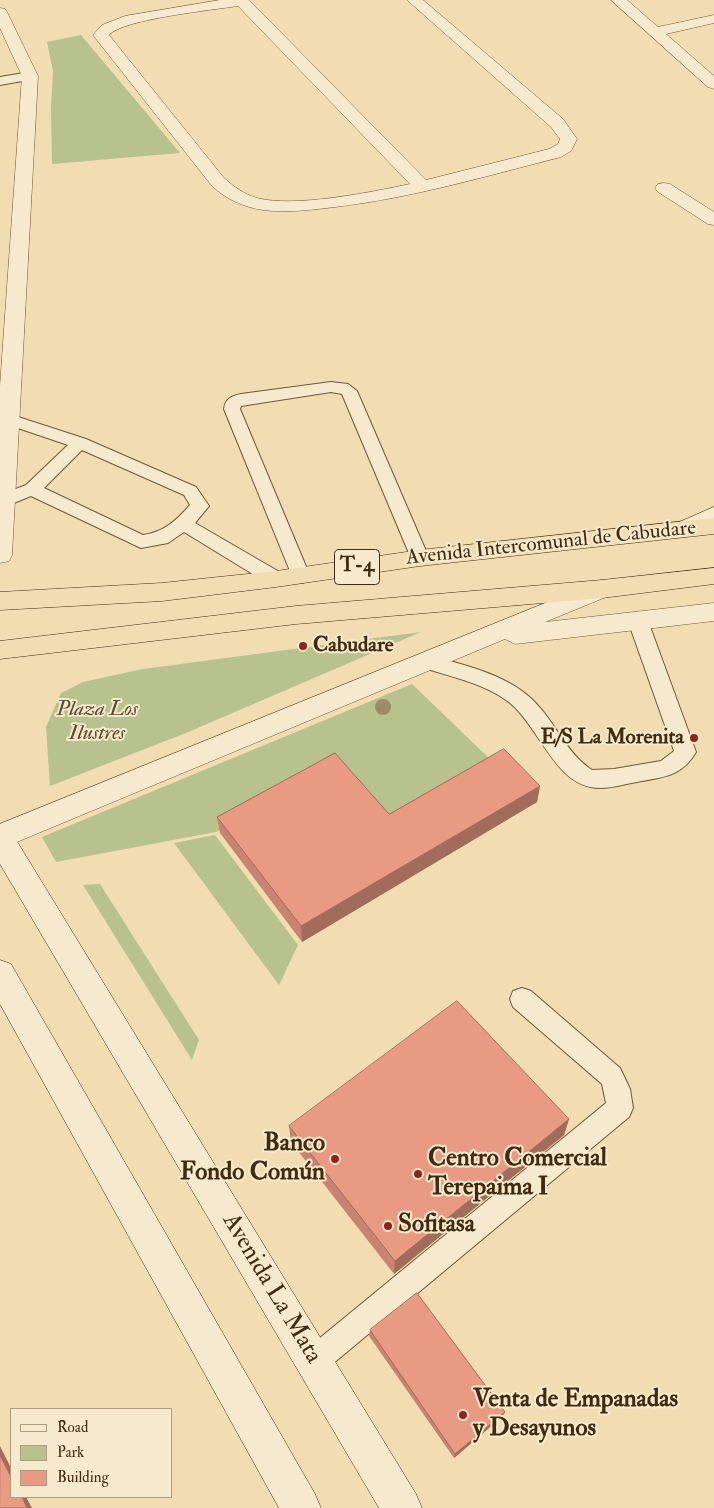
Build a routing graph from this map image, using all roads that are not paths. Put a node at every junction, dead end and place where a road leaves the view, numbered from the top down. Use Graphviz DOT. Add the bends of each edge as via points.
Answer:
graph roads {
  1 [pos="241,0"];
  2 [pos="414,0"];
  3 [pos="618,0"];
  4 [pos="0,12"];
  5 [pos="714,19"];
  6 [pos="656,32"];
  7 [pos="30,76"];
  8 [pos="0,81"];
  9 [pos="714,84"];
  10 [pos="422,187"];
  11 [pos="664,188"];
  12 [pos="714,220"];
  13 [pos="9,419"];
  14 [pos="80,443"];
  15 [pos="32,489"];
  16 [pos="3,501"];
  17 [pos="714,514"];
  18 [pos="184,524"];
  19 [pos="714,526"];
  20 [pos="682,530"];
  21 [pos="0,555"];
  22 [pos="420,558"];
  23 [pos="301,576"];
  24 [pos="714,576"];
  25 [pos="276,579"];
  26 [pos="602,589"];
  27 [pos="0,601"];
  28 [pos="714,612"];
  29 [pos="638,621"];
  30 [pos="481,639"];
  31 [pos="0,650"];
  32 [pos="425,662"];
  33 [pos="0,837"];
  34 [pos="0,974"];
  35 [pos="522,999"];
  36 [pos="314,1361"];
  37 [pos="301,1508"];
  38 [pos="402,1508"];
  1 -- 10 [label="street"];
  1 -- 10 [label="street" via="130,19 108,28 101,35 226,191 262,204 287,206 360,200"];
  2 -- 10 [label="street" via="557,123 569,139 565,147 555,154"];
  3 -- 6 [label="street"];
  4 -- 7 [label="street"];
  5 -- 6 [label="street"];
  6 -- 9 [label="street"];
  7 -- 8 [label="lane"];
  7 -- 13 [label="street"];
  11 -- 12 [label="street"];
  13 -- 14 [label="lane"];
  13 -- 16 [label="street"];
  14 -- 15 [label="lane"];
  14 -- 18 [label="lane" via="190,491 200,506"];
  15 -- 16 [label="lane"];
  15 -- 18 [label="lane" via="141,542 161,539"];
  16 -- 21 [label="street"];
  17 -- 20 [label="street"];
  18 -- 25 [label="lane"];
  19 -- 20 [label="highway, Avenida Intercomunal de Cabudare / T-4"];
  20 -- 22 [label="highway, Avenida Intercomunal de Cabudare / T-4"];
  22 -- 23 [label="highway, Avenida Intercomunal de Cabudare / T-4"];
  22 -- 23 [label="lane" via="349,391 331,387 241,399 233,403 232,409"];
  23 -- 25 [label="highway, Avenida Intercomunal de Cabudare / T-4"];
  24 -- 26 [label="highway, T-4"];
  25 -- 27 [label="highway, Avenida Intercomunal de Cabudare / T-4" via="162,592"];
  26 -- 30 [label="street"];
  26 -- 31 [label="highway, T-4" via="296,615"];
  28 -- 29 [label="street"];
  29 -- 30 [label="street"];
  29 -- 32 [label="lane" via="682,741 684,752 679,762 665,769 601,779 587,777 574,768 534,713 515,695"];
  30 -- 32 [label="street"];
  32 -- 33 [label="street"];
  33 -- 36 [label="street, Avenida La Mata"];
  34 -- 37 [label="street"];
  35 -- 36 [label="lane" via="611,1076 620,1108"];
  36 -- 38 [label="street, Avenida La Mata"];
}
